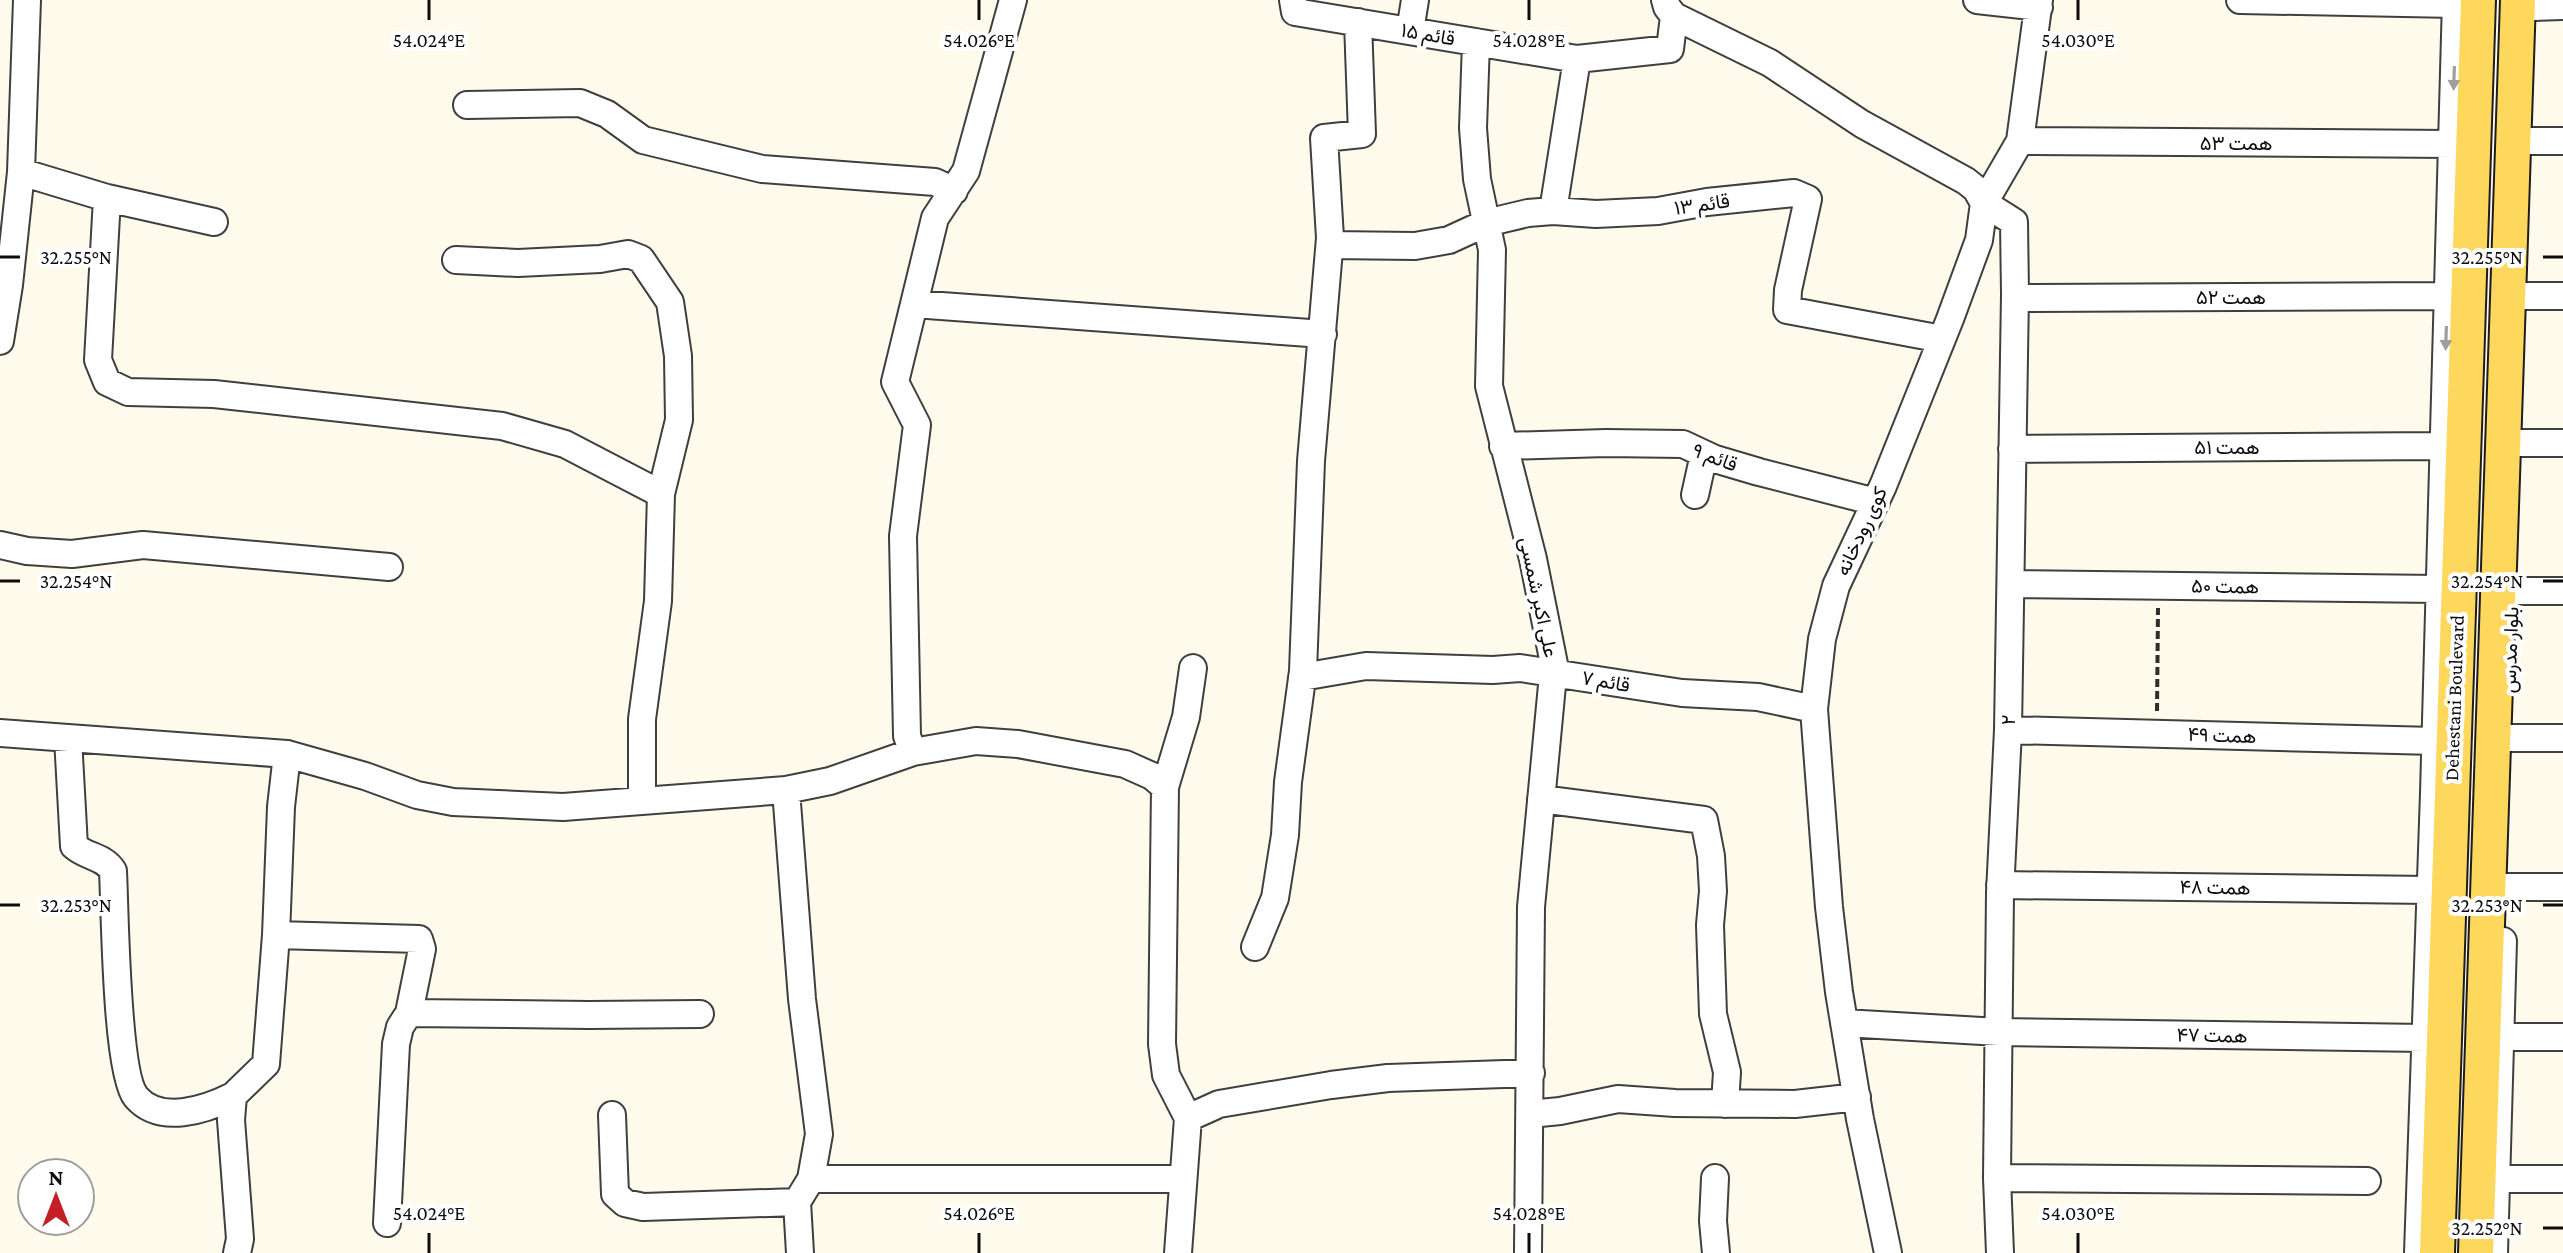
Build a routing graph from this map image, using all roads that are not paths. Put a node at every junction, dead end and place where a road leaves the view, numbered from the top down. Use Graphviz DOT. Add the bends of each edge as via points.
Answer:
graph roads {
  1 [pos="27,0"];
  2 [pos="1013,0"];
  3 [pos="1415,0"];
  4 [pos="1977,0"];
  5 [pos="2240,0"];
  6 [pos="2463,1"];
  7 [pos="2529,2"];
  8 [pos="2039,4"];
  9 [pos="1294,6"];
  10 [pos="2563,6"];
  11 [pos="1670,8"];
  12 [pos="1358,22"];
  13 [pos="1410,31"];
  14 [pos="1476,42"];
  15 [pos="1577,59"];
  16 [pos="467,105"];
  17 [pos="2020,141"];
  18 [pos="2528,141"];
  19 [pos="2563,141"];
  20 [pos="2452,144"];
  21 [pos="21,172"];
  22 [pos="954,191"];
  23 [pos="107,198"];
  24 [pos="1984,203"];
  25 [pos="1553,211"];
  26 [pos="214,222"];
  27 [pos="1486,223"];
  28 [pos="1330,245"];
  29 [pos="456,260"];
  30 [pos="2447,296"];
  31 [pos="2523,296"];
  32 [pos="2563,296"];
  33 [pos="2015,298"];
  34 [pos="914,304"];
  35 [pos="1323,334"];
  36 [pos="1942,339"];
  37 [pos="0,341"];
  38 [pos="2517,443"];
  39 [pos="2563,443"];
  40 [pos="1503,446"];
  41 [pos="2442,446"];
  42 [pos="2012,449"];
  43 [pos="1704,454"];
  44 [pos="661,494"];
  45 [pos="1695,495"];
  46 [pos="1876,502"];
  47 [pos="0,545"];
  48 [pos="389,567"];
  49 [pos="2012,584"];
  50 [pos="2439,589"];
  51 [pos="2512,591"];
  52 [pos="2563,591"];
  53 [pos="1193,668"];
  54 [pos="1553,671"];
  55 [pos="1302,677"];
  56 [pos="1814,709"];
  57 [pos="2008,730"];
  58 [pos="0,733"];
  59 [pos="68,738"];
  60 [pos="2507,738"];
  61 [pos="2563,738"];
  62 [pos="2435,741"];
  63 [pos="913,752"];
  64 [pos="287,754"];
  65 [pos="1165,787"];
  66 [pos="786,790"];
  67 [pos="1541,799"];
  68 [pos="642,801"];
  69 [pos="2441,838"];
  70 [pos="2000,885"];
  71 [pos="2503,887"];
  72 [pos="2563,887"];
  73 [pos="2430,890"];
  74 [pos="276,935"];
  75 [pos="1255,947"];
  76 [pos="409,1013"];
  77 [pos="700,1014"];
  78 [pos="1844,1023"];
  79 [pos="1999,1032"];
  80 [pos="2502,1037"];
  81 [pos="2563,1037"];
  82 [pos="2425,1038"];
  83 [pos="1531,1073"];
  84 [pos="233,1096"];
  85 [pos="1857,1097"];
  86 [pos="1725,1104"];
  87 [pos="1530,1114"];
  88 [pos="612,1115"];
  89 [pos="1188,1118"];
  90 [pos="1715,1178"];
  91 [pos="1997,1178"];
  92 [pos="811,1179"];
  93 [pos="1183,1179"];
  94 [pos="2496,1179"];
  95 [pos="2563,1179"];
  96 [pos="2367,1181"];
  97 [pos="797,1202"];
  98 [pos="387,1223"];
  99 [pos="237,1253"];
  100 [pos="800,1253"];
  101 [pos="1178,1253"];
  102 [pos="1528,1253"];
  103 [pos="1716,1253"];
  104 [pos="1888,1253"];
  105 [pos="2000,1253"];
  106 [pos="2418,1253"];
  107 [pos="2437,1253"];
  108 [pos="2476,1253"];
  109 [pos="2494,1253"];
  1 -- 21 [label="street"];
  2 -- 22 [label="street" via="966,171"];
  3 -- 13 [label="street"];
  4 -- 8 [label="street"];
  5 -- 6 [label="street"];
  6 -- 20 [label="street, one-way"];
  6 -- 69 [label="main road, Dehestani Boulevard"];
  7 -- 10 [label="street"];
  7 -- 18 [label="street, بلوار مدرس"];
  7 -- 108 [label="main road, بلوار مدرس"];
  8 -- 17 [label="street"];
  9 -- 12 [label="street, قائم ۱۵"];
  11 -- 15 [label="street, قائم ۱۵" via="1670,49"];
  11 -- 24 [label="street" via="1966,181"];
  12 -- 13 [label="street, قائم ۱۵"];
  12 -- 28 [label="street" via="1362,134 1324,138"];
  13 -- 14 [label="street, قائم ۱۵"];
  14 -- 15 [label="street, قائم ۱۵"];
  14 -- 27 [label="street, علی اکبر شمسی" via="1473,128"];
  15 -- 25 [label="street"];
  16 -- 22 [label="street" via="580,103 607,114 643,140 762,169 935,182"];
  17 -- 20 [label="street, همت ۵۳"];
  17 -- 24 [label="street"];
  18 -- 19 [label="street"];
  18 -- 31 [label="street, بلوار مدرس"];
  20 -- 30 [label="street"];
  21 -- 23 [label="street"];
  21 -- 37 [label="street"];
  22 -- 34 [label="street" via="935,218"];
  23 -- 26 [label="street"];
  23 -- 44 [label="street" via="98,360 107,382 128,392 214,394 502,426 565,444"];
  24 -- 33 [label="street, ۲" via="2014,222"];
  24 -- 36 [label="street, کوی رودخانه" via="1979,240"];
  25 -- 27 [label="street, قائم ۱۳"];
  25 -- 36 [label="street, قائم ۱۳" via="1658,211 1794,193 1808,199 1787,310"];
  27 -- 28 [label="street, قائم ۱۳" via="1449,240 1415,246"];
  27 -- 40 [label="street, علی اکبر شمسی" via="1492,250 1489,386"];
  28 -- 35 [label="street"];
  29 -- 44 [label="street" via="518,263 628,254 641,259 670,302 678,356 679,420"];
  30 -- 33 [label="street, همت ۵۲"];
  30 -- 41 [label="street, one-way"];
  31 -- 32 [label="street"];
  31 -- 38 [label="street, بلوار مدرس"];
  33 -- 42 [label="street, ۲"];
  34 -- 35 [label="street"];
  34 -- 63 [label="street" via="895,382 917,425 903,536 907,736"];
  35 -- 55 [label="street" via="1311,461"];
  36 -- 46 [label="street, کوی رودخانه"];
  38 -- 39 [label="street"];
  38 -- 51 [label="street, بلوار مدرس"];
  40 -- 43 [label="street, قائم ۹" via="1683,444"];
  40 -- 54 [label="street, علی اکبر شمسی" via="1533,559"];
  41 -- 42 [label="street, همت ۵۱"];
  41 -- 50 [label="street"];
  42 -- 49 [label="street, ۲"];
  43 -- 45 [label="street"];
  43 -- 46 [label="street, قائم ۹"];
  44 -- 68 [label="street" via="658,601 642,719"];
  46 -- 56 [label="street, کوی رودخانه" via="1836,586 1822,639"];
  47 -- 48 [label="street" via="72,554 143,545"];
  49 -- 50 [label="street, همت ۵۰"];
  49 -- 57 [label="street, ۲"];
  50 -- 62 [label="street"];
  51 -- 52 [label="street"];
  51 -- 60 [label="street, بلوار مدرس"];
  53 -- 65 [label="street" via="1186,717"];
  54 -- 55 [label="street, قائم ۷" via="1366,666"];
  54 -- 56 [label="street, قائم ۷"];
  54 -- 67 [label="street, علی اکبر شمسی"];
  55 -- 75 [label="street" via="1275,898"];
  56 -- 78 [label="street, کوی رودخانه"];
  57 -- 62 [label="street, همت ۴۹"];
  57 -- 70 [label="street, ۲"];
  58 -- 59 [label="street"];
  59 -- 64 [label="street"];
  59 -- 84 [label="street" via="74,846 108,862 113,871 122,1049 134,1095 149,1108 168,1113 211,1108"];
  60 -- 61 [label="street"];
  60 -- 71 [label="street, بلوار مدرس"];
  62 -- 69 [label="street"];
  63 -- 65 [label="street" via="976,741 1018,744 1125,764"];
  63 -- 66 [label="street"];
  64 -- 68 [label="street" via="453,802 563,807"];
  64 -- 74 [label="street"];
  65 -- 89 [label="street" via="1162,1044 1166,1075"];
  66 -- 68 [label="street"];
  66 -- 92 [label="street" via="802,999 819,1134"];
  67 -- 83 [label="street, علی اکبر شمسی" via="1531,907"];
  67 -- 86 [label="street" via="1704,820 1713,891 1713,1014 1727,1072"];
  69 -- 73 [label="street"];
  69 -- 107 [label="main road, Dehestani Boulevard"];
  70 -- 73 [label="street, همت ۴۸"];
  70 -- 79 [label="street, ۲"];
  71 -- 72 [label="street"];
  71 -- 80 [label="street, بلوار مدرس"];
  73 -- 82 [label="street"];
  74 -- 76 [label="street" via="419,939 422,949"];
  74 -- 84 [label="street" via="266,1064"];
  76 -- 77 [label="street"];
  76 -- 98 [label="street" via="396,1044"];
  78 -- 79 [label="street, همت ۴۷"];
  78 -- 85 [label="street, کوی رودخانه"];
  79 -- 82 [label="street, همت ۴۷"];
  79 -- 91 [label="street, ۲"];
  80 -- 81 [label="street"];
  80 -- 94 [label="street, بلوار مدرس"];
  82 -- 106 [label="street"];
  83 -- 87 [label="street, علی اکبر شمسی"];
  83 -- 89 [label="street" via="1331,1085 1219,1104"];
  84 -- 99 [label="street"];
  85 -- 86 [label="street"];
  85 -- 104 [label="street, کوی رودخانه"];
  86 -- 87 [label="street" via="1618,1099"];
  87 -- 102 [label="street, علی اکبر شمسی"];
  88 -- 97 [label="street" via="615,1194 625,1203 643,1207"];
  89 -- 93 [label="street"];
  90 -- 103 [label="street"];
  91 -- 96 [label="street"];
  91 -- 105 [label="street, ۲"];
  92 -- 93 [label="street"];
  92 -- 97 [label="street"];
  93 -- 101 [label="street"];
  94 -- 95 [label="street"];
  94 -- 109 [label="street, بلوار مدرس"];
  97 -- 100 [label="street"];
}
